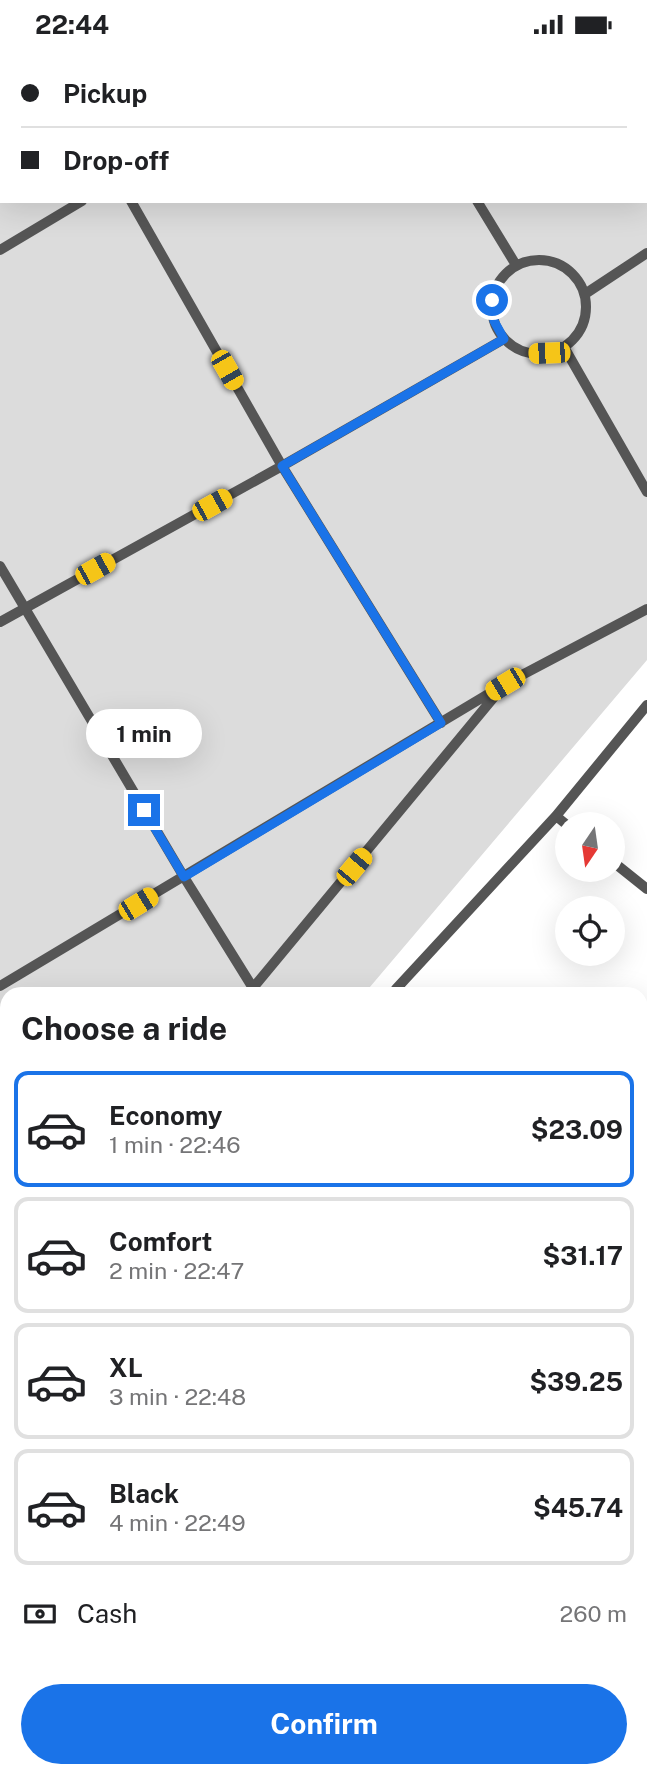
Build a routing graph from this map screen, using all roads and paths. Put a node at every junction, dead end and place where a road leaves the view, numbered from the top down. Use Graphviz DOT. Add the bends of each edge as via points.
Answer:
graph roads {
  1 [pos="79,203"];
  2 [pos="132,203"];
  3 [pos="478,203"];
  4 [pos="0,250"];
  5 [pos="647,253"];
  6 [pos="516,265"];
  7 [pos="585,294"];
  8 [pos="504,339"];
  9 [pos="564,347"];
  10 [pos="282,466"];
  11 [pos="647,492"];
  12 [pos="0,566"];
  13 [pos="25,607"];
  14 [pos="647,609"];
  15 [pos="0,622"];
  16 [pos="505,684"];
  17 [pos="647,705"];
  18 [pos="441,723"];
  19 [pos="559,812"];
  20 [pos="555,817"];
  21 [pos="625,871"];
  22 [pos="184,877"];
  23 [pos="647,889"];
  24 [pos="0,986"];
  25 [pos="248,987"];
  26 [pos="253,987"];
  27 [pos="398,987"];
  1 -- 4 [label="lane"];
  2 -- 10 [label="lane"];
  3 -- 6 [label="lane"];
  5 -- 7 [label="lane"];
  6 -- 7 [label="lane" via="536,260 557,263 575,275"];
  6 -- 8 [label="lane" via="500,279 492,300 494,321"];
  7 -- 9 [label="lane" via="583,324"];
  8 -- 9 [label="lane" via="533,354"];
  8 -- 10 [label="lane"];
  9 -- 11 [label="lane"];
  10 -- 13 [label="lane"];
  10 -- 18 [label="lane"];
  12 -- 13 [label="lane"];
  13 -- 15 [label="lane"];
  13 -- 22 [label="lane"];
  14 -- 16 [label="lane"];
  16 -- 18 [label="lane"];
  16 -- 26 [label="lane"];
  17 -- 19 [label="lane"];
  18 -- 22 [label="lane"];
  20 -- 27 [label="lane"];
  21 -- 23 [label="lane"];
  22 -- 24 [label="lane"];
  22 -- 25 [label="lane"];
}
